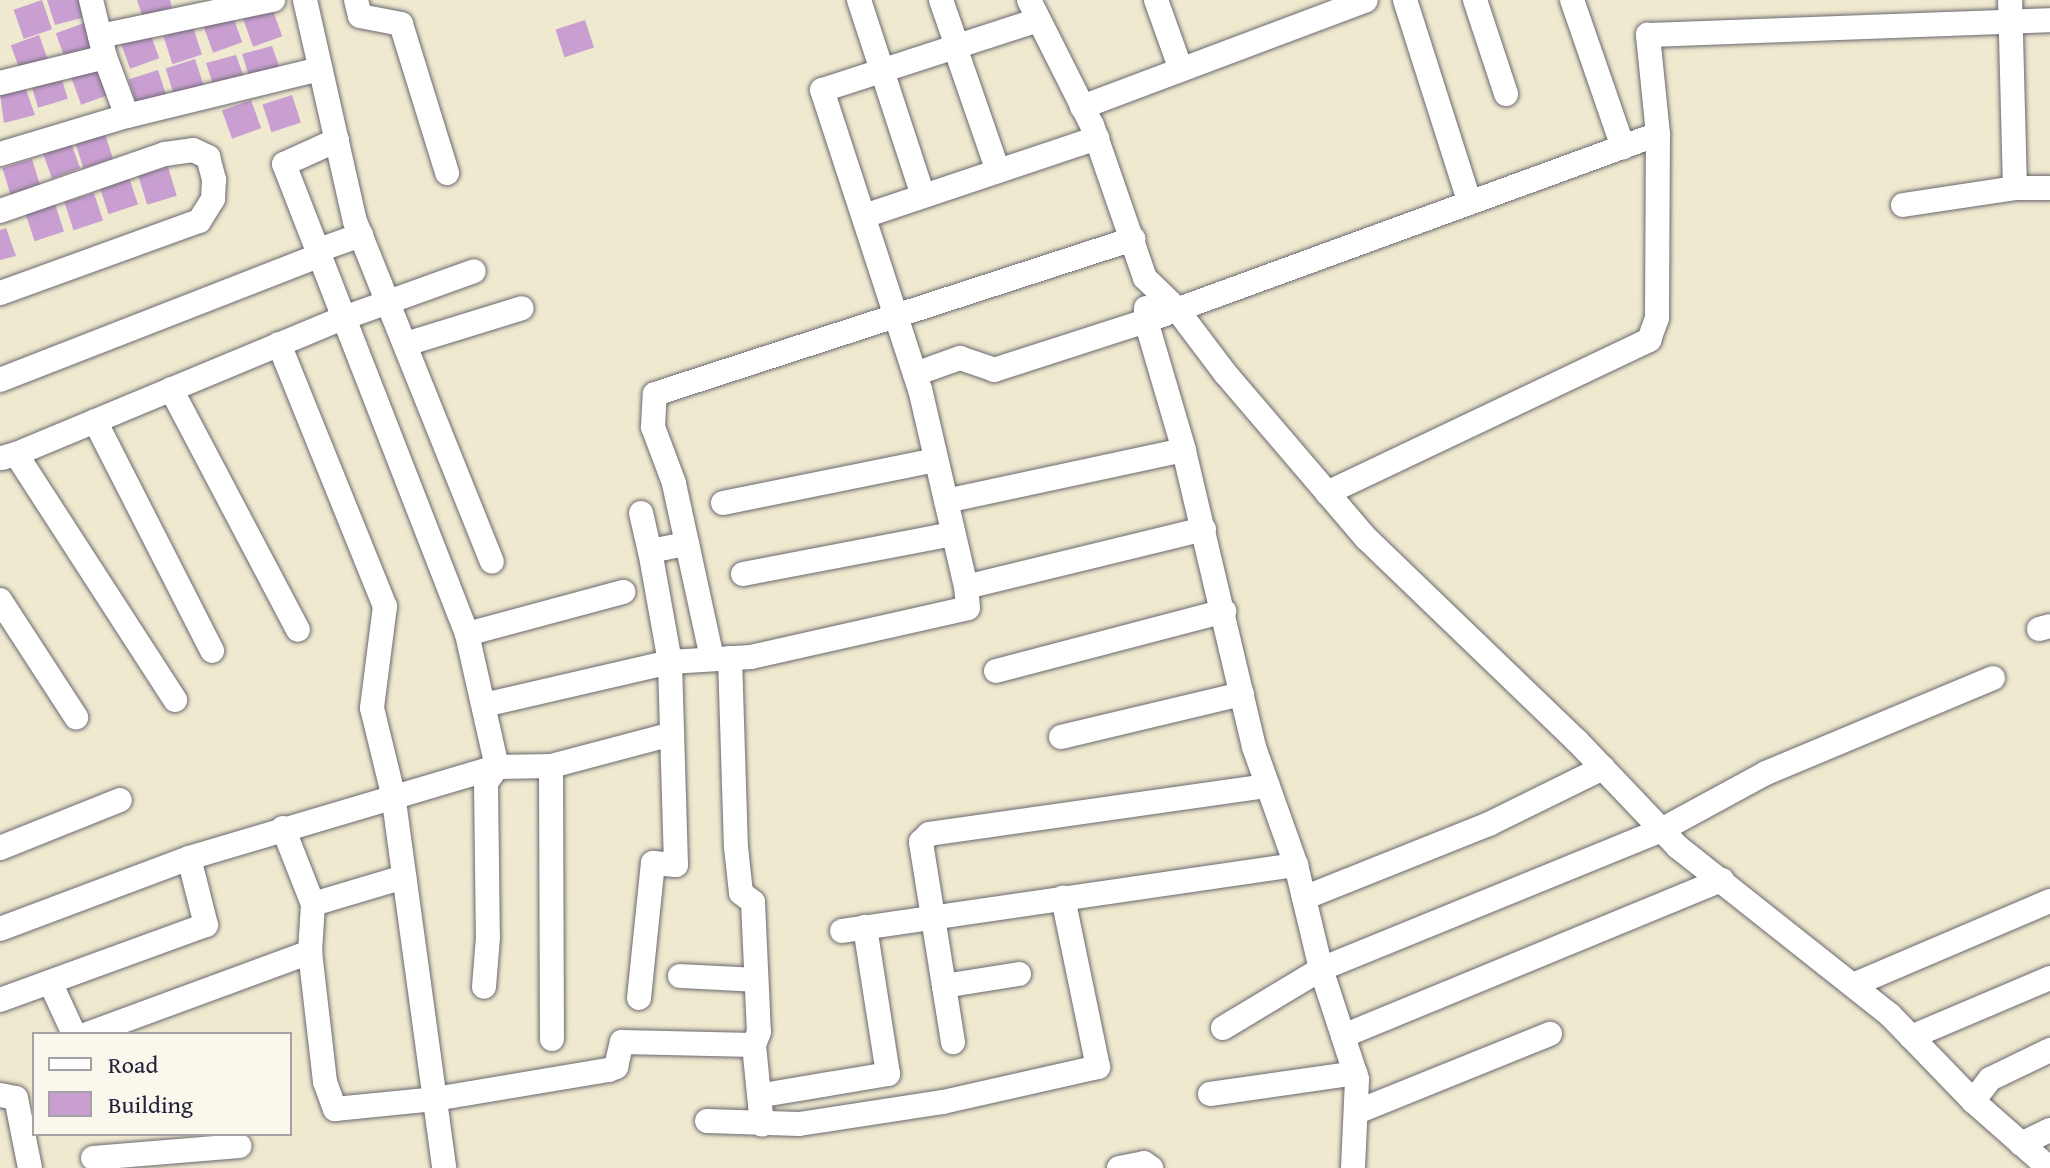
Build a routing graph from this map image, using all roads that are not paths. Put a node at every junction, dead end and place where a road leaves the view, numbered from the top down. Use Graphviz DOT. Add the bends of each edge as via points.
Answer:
graph roads {
  1 [pos="91,0"];
  2 [pos="273,0"];
  3 [pos="305,0"];
  4 [pos="356,0"];
  5 [pos="859,0"];
  6 [pos="941,0"];
  7 [pos="1156,0"];
  8 [pos="1366,0"];
  9 [pos="1405,0"];
  10 [pos="1475,0"];
  11 [pos="1572,0"];
  12 [pos="1034,10"];
  13 [pos="2009,10"];
  14 [pos="2050,20"];
  15 [pos="102,46"];
  16 [pos="956,47"];
  17 [pos="320,69"];
  18 [pos="885,70"];
  19 [pos="1181,70"];
  20 [pos="0,83"];
  21 [pos="1506,94"];
  22 [pos="1082,107"];
  23 [pos="127,116"];
  24 [pos="1658,134"];
  25 [pos="1097,138"];
  26 [pos="337,140"];
  27 [pos="1623,147"];
  28 [pos="0,154"];
  29 [pos="998,171"];
  30 [pos="447,173"];
  31 [pos="2015,188"];
  32 [pos="2050,188"];
  33 [pos="923,196"];
  34 [pos="1469,201"];
  35 [pos="1903,205"];
  36 [pos="0,211"];
  37 [pos="864,216"];
  38 [pos="361,235"];
  39 [pos="1133,239"];
  40 [pos="317,254"];
  41 [pos="474,271"];
  42 [pos="1145,278"];
  43 [pos="0,293"];
  44 [pos="388,301"];
  45 [pos="522,308"];
  46 [pos="1176,308"];
  47 [pos="896,313"];
  48 [pos="341,319"];
  49 [pos="1146,321"];
  50 [pos="279,344"];
  51 [pos="406,344"];
  52 [pos="915,374"];
  53 [pos="0,380"];
  54 [pos="171,389"];
  55 [pos="95,421"];
  56 [pos="1184,450"];
  57 [pos="8,456"];
  58 [pos="936,460"];
  59 [pos="1327,493"];
  60 [pos="946,501"];
  61 [pos="723,503"];
  62 [pos="641,513"];
  63 [pos="1204,529"];
  64 [pos="953,534"];
  65 [pos="687,544"];
  66 [pos="650,551"];
  67 [pos="492,562"];
  68 [pos="743,574"];
  69 [pos="966,587"];
  70 [pos="623,592"];
  71 [pos="0,600"];
  72 [pos="1224,611"];
  73 [pos="298,630"];
  74 [pos="467,634"];
  75 [pos="212,651"];
  76 [pos="721,658"];
  77 [pos="670,662"];
  78 [pos="996,671"];
  79 [pos="1993,678"];
  80 [pos="1242,694"];
  81 [pos="175,700"];
  82 [pos="484,705"];
  83 [pos="76,717"];
  84 [pos="672,734"];
  85 [pos="1061,737"];
  86 [pos="551,766"];
  87 [pos="497,767"];
  88 [pos="1603,768"];
  89 [pos="1268,786"];
  90 [pos="393,794"];
  91 [pos="120,800"];
  92 [pos="283,828"];
  93 [pos="1661,830"];
  94 [pos="0,848"];
  95 [pos="189,858"];
  96 [pos="1296,865"];
  97 [pos="404,877"];
  98 [pos="1722,880"];
  99 [pos="1063,898"];
  100 [pos="1304,898"];
  101 [pos="2050,901"];
  102 [pos="313,904"];
  103 [pos="931,917"];
  104 [pos="0,929"];
  105 [pos="310,952"];
  106 [pos="1321,969"];
  107 [pos="1019,974"];
  108 [pos="680,976"];
  109 [pos="2050,978"];
  110 [pos="756,980"];
  111 [pos="50,982"];
  112 [pos="1853,985"];
  113 [pos="944,986"];
  114 [pos="484,987"];
  115 [pos="639,998"];
  116 [pos="0,1000"];
  117 [pos="1223,1028"];
  118 [pos="73,1032"];
  119 [pos="92,1032"];
  120 [pos="1550,1034"];
  121 [pos="1343,1036"];
  122 [pos="1911,1037"];
  123 [pos="552,1039"];
  124 [pos="953,1042"];
  125 [pos="754,1045"];
  126 [pos="2050,1050"];
  127 [pos="1355,1073"];
  128 [pos="1210,1094"];
  129 [pos="0,1095"];
  130 [pos="763,1095"];
  131 [pos="435,1099"];
  132 [pos="1973,1101"];
  133 [pos="1359,1111"];
  134 [pos="707,1121"];
  135 [pos="762,1125"];
  136 [pos="2050,1130"];
  137 [pos="2021,1144"];
  138 [pos="240,1146"];
  139 [pos="93,1153"];
  140 [pos="30,1168"];
  141 [pos="444,1168"];
  142 [pos="1119,1168"];
  143 [pos="1151,1168"];
  144 [pos="1353,1168"];
  145 [pos="2049,1168"];
  1 -- 15 [label="street"];
  2 -- 15 [label="street"];
  3 -- 17 [label="street"];
  4 -- 30 [label="street" via="360,16 401,24"];
  5 -- 18 [label="street"];
  6 -- 16 [label="street"];
  7 -- 19 [label="street"];
  8 -- 19 [label="street"];
  9 -- 34 [label="street"];
  10 -- 21 [label="street"];
  11 -- 27 [label="street"];
  12 -- 16 [label="street"];
  12 -- 22 [label="street"];
  13 -- 14 [label="street"];
  13 -- 24 [label="street" via="1648,35"];
  13 -- 31 [label="street"];
  15 -- 20 [label="street"];
  15 -- 23 [label="street"];
  16 -- 18 [label="street"];
  16 -- 29 [label="street"];
  17 -- 23 [label="street"];
  17 -- 26 [label="street"];
  18 -- 33 [label="street"];
  18 -- 37 [label="street" via="822,90"];
  19 -- 22 [label="street"];
  22 -- 25 [label="street"];
  23 -- 28 [label="street"];
  24 -- 27 [label="street"];
  24 -- 59 [label="street" via="1657,318 1649,340"];
  25 -- 29 [label="street"];
  25 -- 39 [label="street"];
  26 -- 38 [label="street"];
  26 -- 40 [label="street" via="284,164"];
  27 -- 34 [label="street"];
  29 -- 33 [label="street"];
  31 -- 32 [label="street"];
  31 -- 35 [label="street"];
  33 -- 37 [label="street"];
  34 -- 46 [label="street"];
  36 -- 43 [label="street" via="165,154 193,150 208,157 214,180 213,199 199,221"];
  37 -- 47 [label="street"];
  38 -- 40 [label="street"];
  38 -- 44 [label="street"];
  39 -- 42 [label="street"];
  39 -- 47 [label="street"];
  40 -- 48 [label="street"];
  40 -- 53 [label="street"];
  41 -- 44 [label="street"];
  42 -- 46 [label="street"];
  42 -- 49 [label="street"];
  44 -- 48 [label="street"];
  44 -- 51 [label="street"];
  45 -- 51 [label="street"];
  46 -- 49 [label="street"];
  46 -- 59 [label="street"];
  47 -- 52 [label="street"];
  47 -- 65 [label="street" via="655,394 653,427 663,443"];
  48 -- 50 [label="street"];
  48 -- 74 [label="street"];
  49 -- 52 [label="street" via="994,370 960,358"];
  49 -- 56 [label="street"];
  50 -- 54 [label="street"];
  50 -- 90 [label="street" via="385,606 372,708"];
  51 -- 67 [label="street"];
  52 -- 58 [label="street"];
  54 -- 55 [label="street"];
  54 -- 73 [label="street"];
  55 -- 57 [label="street"];
  55 -- 75 [label="street"];
  56 -- 60 [label="street"];
  56 -- 63 [label="street"];
  57 -- 81 [label="street"];
  58 -- 60 [label="street"];
  58 -- 61 [label="street"];
  59 -- 88 [label="street" via="1378,550"];
  60 -- 64 [label="street"];
  62 -- 66 [label="street"];
  63 -- 69 [label="street"];
  63 -- 72 [label="street"];
  64 -- 68 [label="street"];
  64 -- 69 [label="street"];
  65 -- 66 [label="street"];
  65 -- 76 [label="street"];
  66 -- 77 [label="street"];
  69 -- 76 [label="street" via="968,608"];
  70 -- 74 [label="street"];
  71 -- 83 [label="street"];
  72 -- 78 [label="street"];
  72 -- 80 [label="street"];
  74 -- 82 [label="street"];
  76 -- 77 [label="street"];
  76 -- 110 [label="street" via="741,893 753,902"];
  77 -- 82 [label="street"];
  77 -- 84 [label="street"];
  79 -- 93 [label="street" via="1766,773"];
  80 -- 85 [label="street"];
  80 -- 89 [label="street"];
  82 -- 87 [label="street"];
  84 -- 86 [label="street"];
  84 -- 115 [label="street" via="676,865 653,863"];
  86 -- 87 [label="street"];
  86 -- 123 [label="street"];
  87 -- 90 [label="street"];
  87 -- 114 [label="street" via="486,783"];
  88 -- 93 [label="street"];
  88 -- 100 [label="street" via="1489,824"];
  89 -- 96 [label="street"];
  89 -- 103 [label="street" via="929,834 921,842"];
  90 -- 92 [label="street"];
  90 -- 97 [label="street"];
  91 -- 94 [label="street"];
  92 -- 95 [label="street"];
  92 -- 102 [label="street"];
  93 -- 98 [label="street"];
  93 -- 106 [label="street"];
  95 -- 104 [label="street"];
  95 -- 111 [label="street" via="206,925"];
  96 -- 99 [label="street"];
  96 -- 100 [label="street"];
  97 -- 102 [label="street"];
  97 -- 131 [label="street"];
  98 -- 112 [label="street"];
  98 -- 121 [label="street"];
  99 -- 103 [label="street"];
  99 -- 135 [label="street" via="1098,1067 943,1102"];
  100 -- 106 [label="street"];
  101 -- 112 [label="street"];
  102 -- 105 [label="street"];
  103 -- 113 [label="street"];
  103 -- 130 [label="street" via="854,929 888,1074"];
  105 -- 119 [label="street"];
  105 -- 131 [label="street" via="331,1105 350,1108"];
  106 -- 117 [label="street"];
  106 -- 121 [label="street"];
  107 -- 113 [label="street"];
  108 -- 110 [label="street"];
  109 -- 122 [label="street"];
  110 -- 125 [label="street"];
  111 -- 116 [label="street"];
  111 -- 118 [label="street"];
  112 -- 122 [label="street"];
  113 -- 124 [label="street"];
  120 -- 133 [label="street"];
  121 -- 127 [label="street"];
  122 -- 132 [label="street"];
  125 -- 130 [label="street"];
  125 -- 131 [label="street" via="622,1042 616,1067 609,1070"];
  126 -- 132 [label="street" via="1990,1079"];
  127 -- 128 [label="street"];
  127 -- 133 [label="street"];
  129 -- 140 [label="street" via="16,1098"];
  130 -- 135 [label="street"];
  131 -- 141 [label="street"];
  132 -- 137 [label="street"];
  133 -- 144 [label="street"];
  134 -- 135 [label="street"];
  136 -- 137 [label="street"];
  137 -- 145 [label="street"];
  138 -- 139 [label="street"];
  142 -- 143 [label="street" via="1144,1163"];
}
